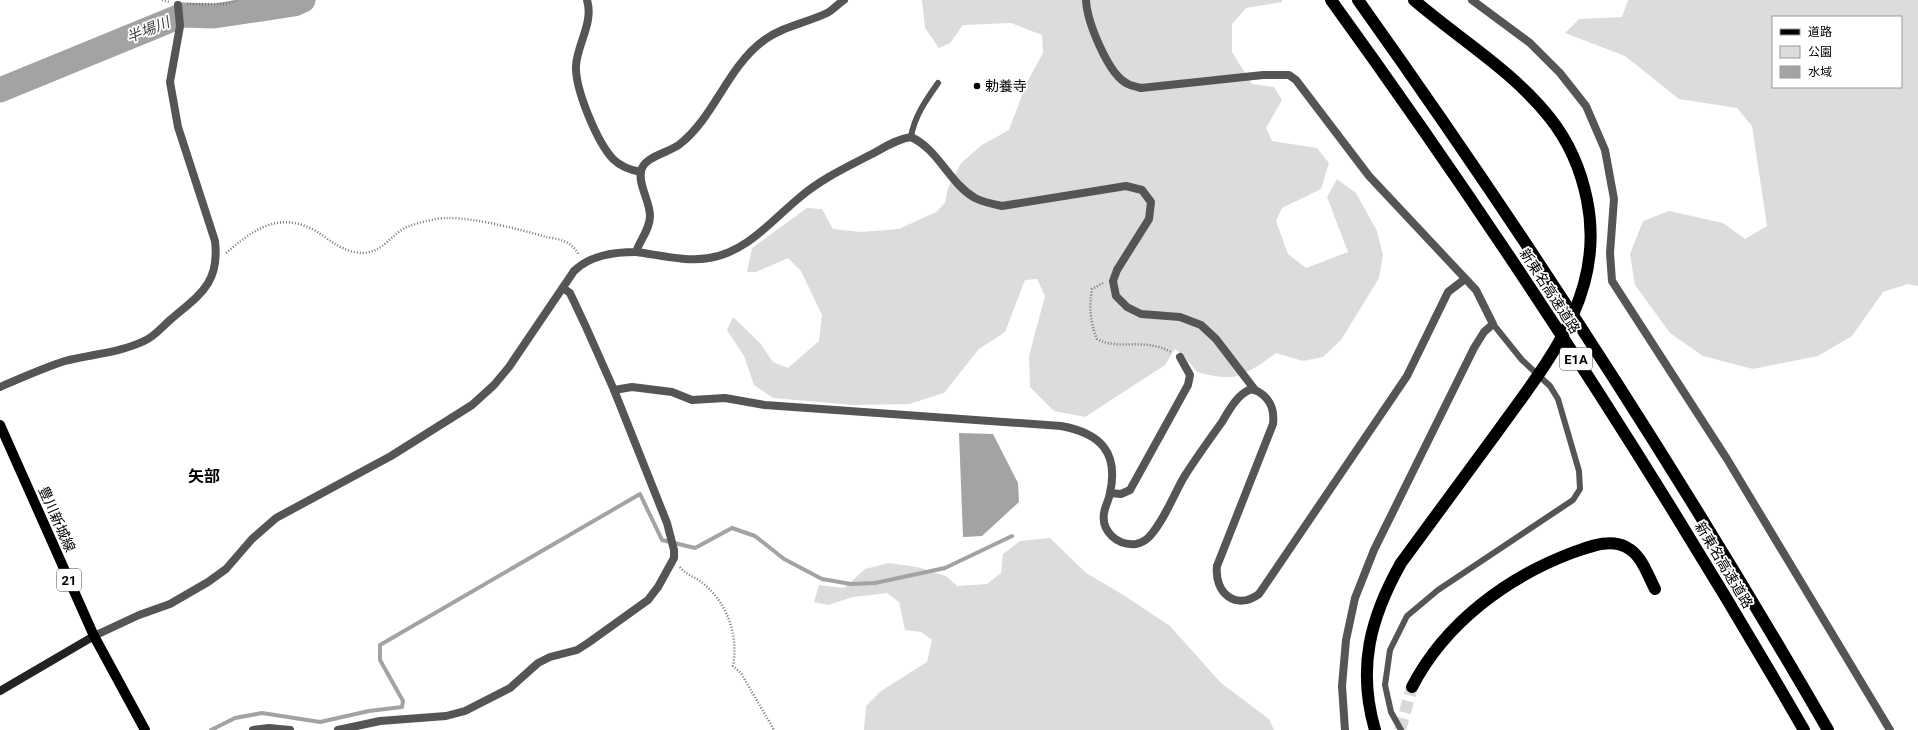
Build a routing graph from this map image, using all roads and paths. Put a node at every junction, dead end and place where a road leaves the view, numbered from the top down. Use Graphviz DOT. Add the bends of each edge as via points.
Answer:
graph roads {
  1 [pos="238,0"];
  2 [pos="587,0"];
  3 [pos="844,0"];
  4 [pos="1086,0"];
  5 [pos="1331,0"];
  6 [pos="1358,0"];
  7 [pos="1414,0"];
  8 [pos="1472,0"];
  9 [pos="178,6"];
  10 [pos="938,83"];
  11 [pos="911,137"];
  12 [pos="640,172"];
  13 [pos="636,252"];
  14 [pos="216,256"];
  15 [pos="583,263"];
  16 [pos="1465,279"];
  17 [pos="1114,280"];
  18 [pos="563,288"];
  19 [pos="1493,324"];
  20 [pos="1180,357"];
  21 [pos="0,387"];
  22 [pos="614,390"];
  23 [pos="1255,390"];
  24 [pos="0,425"];
  25 [pos="1110,493"];
  26 [pos="674,554"];
  27 [pos="1654,589"];
  28 [pos="94,636"];
  29 [pos="1412,687"];
  30 [pos="0,691"];
  31 [pos="145,730"];
  32 [pos="253,730"];
  33 [pos="290,730"];
  34 [pos="338,730"];
  35 [pos="774,730"];
  36 [pos="1345,730"];
  37 [pos="1375,730"];
  38 [pos="1401,730"];
  39 [pos="1804,730"];
  40 [pos="1828,730"];
  41 [pos="1890,730"];
  1 -- 9 [label="path" via="225,4"];
  2 -- 12 [label="street" via="588,18 576,64 576,80 595,131 613,159 626,169"];
  3 -- 12 [label="street" via="829,12 774,34 752,50 737,67 692,132 679,145 644,164"];
  4 -- 16 [label="street" via="1087,12 1098,43 1116,74 1128,84 1141,88 1263,75 1289,75 1296,80 1369,176"];
  5 -- 39 [label="highway, 新東名高速道路 / E1A" via="1454,173 1542,306 1694,545"];
  6 -- 40 [label="highway, 新東名高速道路 / E1A" via="1557,290 1717,540"];
  7 -- 37 [label="highway" via="1522,87 1551,118 1573,154 1586,192 1590,213 1590,261 1583,294 1555,349 1401,563 1388,585 1377,614 1367,655 1368,696"];
  8 -- 41 [label="street" via="1530,43 1560,73 1586,106 1605,150 1614,199 1610,253 1612,281 1727,459"];
  9 -- 14 [label="street" via="180,26 170,82 178,127 214,241"];
  10 -- 11 [label="lane" via="924,102"];
  11 -- 13 [label="street" via="833,174 800,197 745,245 726,254 693,259"];
  11 -- 17 [label="street" via="935,156 974,197 989,204 1002,206 1126,186 1142,190 1151,202 1149,219 1117,270"];
  12 -- 13 [label="street" via="650,216"];
  13 -- 15 [label="street" via="593,258"];
  14 -- 15 [label="path" via="224,255 252,232 266,225 291,223 310,228 343,249 356,253 370,252 398,231 410,226 447,218 530,232 567,242 576,250"];
  14 -- 21 [label="street" via="215,268 203,291 146,341 125,350 64,361"];
  15 -- 18 [label="street" via="574,271"];
  16 -- 19 [label="street" via="1476,290"];
  16 -- 23 [label="street" via="1448,292 1407,376 1259,594 1243,602 1228,597 1217,584 1216,574 1273,424 1272,408 1268,400"];
  17 -- 20 [label="path" via="1101,283 1092,289 1089,304 1092,327 1097,339 1106,344 1151,344"];
  17 -- 23 [label="street" via="1116,296 1127,307 1141,314 1180,317 1201,325 1216,339"];
  18 -- 22 [label="street" via="570,293"];
  18 -- 28 [label="street" via="509,366 494,385 472,405 392,456 276,518 252,539 226,569 208,582 170,604"];
  19 -- 36 [label="street" via="1484,332 1474,348 1374,550 1355,598 1346,640 1342,686"];
  19 -- 38 [label="lane" via="1522,360 1550,386 1558,399 1579,471 1580,489 1573,500 1438,590 1407,616 1390,650 1385,685 1391,712"];
  20 -- 25 [label="street" via="1190,375 1188,385 1130,490 1121,494"];
  22 -- 25 [label="street" via="632,387 672,392 692,400 725,398 765,405 1074,428 1096,438 1107,452 1112,465"];
  22 -- 26 [label="street" via="670,535"];
  23 -- 25 [label="street" via="1245,393 1231,408 1186,475 1154,531 1142,542 1120,542 1108,532 1104,514"];
  24 -- 28 [label="main road, 豊川新城線 / 21"];
  26 -- 34 [label="street" via="658,587 648,600 577,650 538,663 510,688 465,711 446,716 380,721"];
  26 -- 35 [label="path" via="683,572 700,581 718,598 728,618 735,645 733,666 741,673"];
  27 -- 29 [label="highway" via="1638,556 1625,546 1608,543 1596,545 1562,557 1521,576 1467,617 1436,648"];
  28 -- 30 [label="street"];
  28 -- 31 [label="main road, 豊川新城線 / 21"];
  32 -- 33 [label="street"];
}
